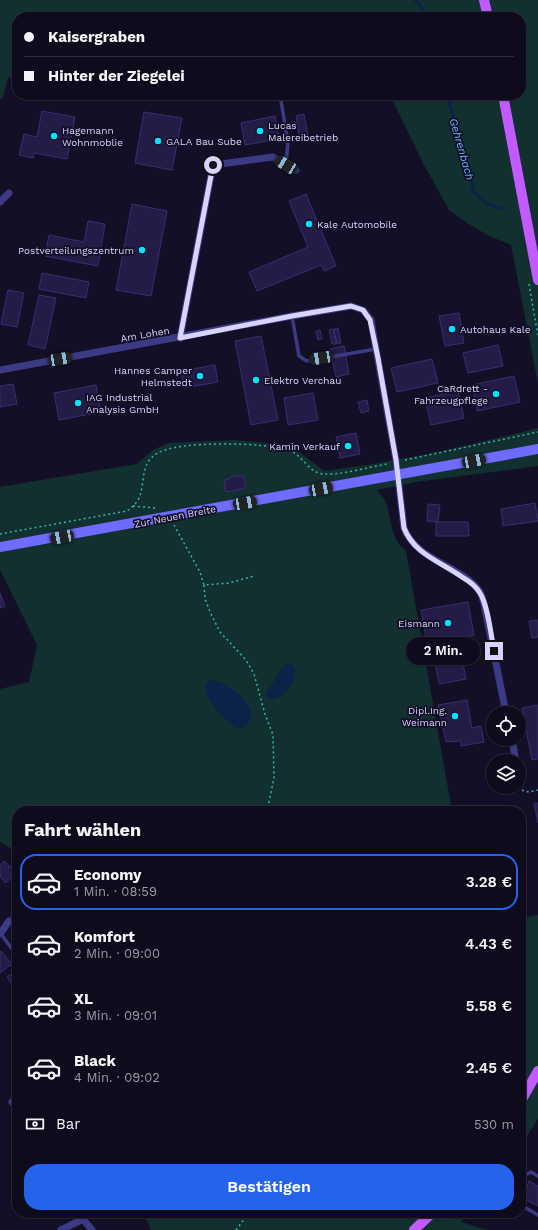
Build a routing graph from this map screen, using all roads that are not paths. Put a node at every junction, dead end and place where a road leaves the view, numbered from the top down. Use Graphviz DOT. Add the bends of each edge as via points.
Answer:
graph roads {
  1 [pos="484,0"];
  2 [pos="487,12"];
  3 [pos="281,100"];
  4 [pos="503,100"];
  5 [pos="286,165"];
  6 [pos="296,170"];
  7 [pos="9,192"];
  8 [pos="0,202"];
  9 [pos="538,280"];
  10 [pos="292,316"];
  11 [pos="180,338"];
  12 [pos="376,349"];
  13 [pos="0,370"];
  14 [pos="538,449"];
  15 [pos="397,474"];
  16 [pos="0,548"];
  17 [pos="505,706"];
  18 [pos="9,921"];
  19 [pos="0,934"];
  20 [pos="12,950"];
  21 [pos="538,1071"];
  22 [pos="526,1091"];
  23 [pos="526,1174"];
  24 [pos="538,1176"];
  25 [pos="526,1208"];
  26 [pos="538,1215"];
  27 [pos="78,1218"];
  28 [pos="83,1218"];
  29 [pos="427,1218"];
  30 [pos="61,1230"];
  31 [pos="92,1230"];
  32 [pos="414,1230"];
  1 -- 2 [label="main road"];
  3 -- 5 [label="lane" via="288,142"];
  4 -- 9 [label="main road"];
  5 -- 6 [label="street"];
  5 -- 11 [label="street" via="273,157 213,165"];
  7 -- 8 [label="street"];
  10 -- 11 [label="street, Am Lohen"];
  10 -- 12 [label="street, Am Lohen" via="351,306 363,310 370,320"];
  10 -- 12 [label="lane" via="299,356 307,360"];
  11 -- 13 [label="street, Am Lohen"];
  12 -- 15 [label="street, Am Lohen"];
  14 -- 15 [label="street, Zur Neuen Breite"];
  15 -- 16 [label="street, Zur Neuen Breite"];
  15 -- 17 [label="street, Am Lohen" via="404,528 413,544 472,583 480,593"];
  18 -- 19 [label="street"];
  19 -- 20 [label="lane"];
  21 -- 22 [label="main road"];
  23 -- 24 [label="lane" via="531,1172"];
  25 -- 26 [label="lane"];
  27 -- 30 [label="street"];
  28 -- 31 [label="street"];
  29 -- 32 [label="main road"];
}
